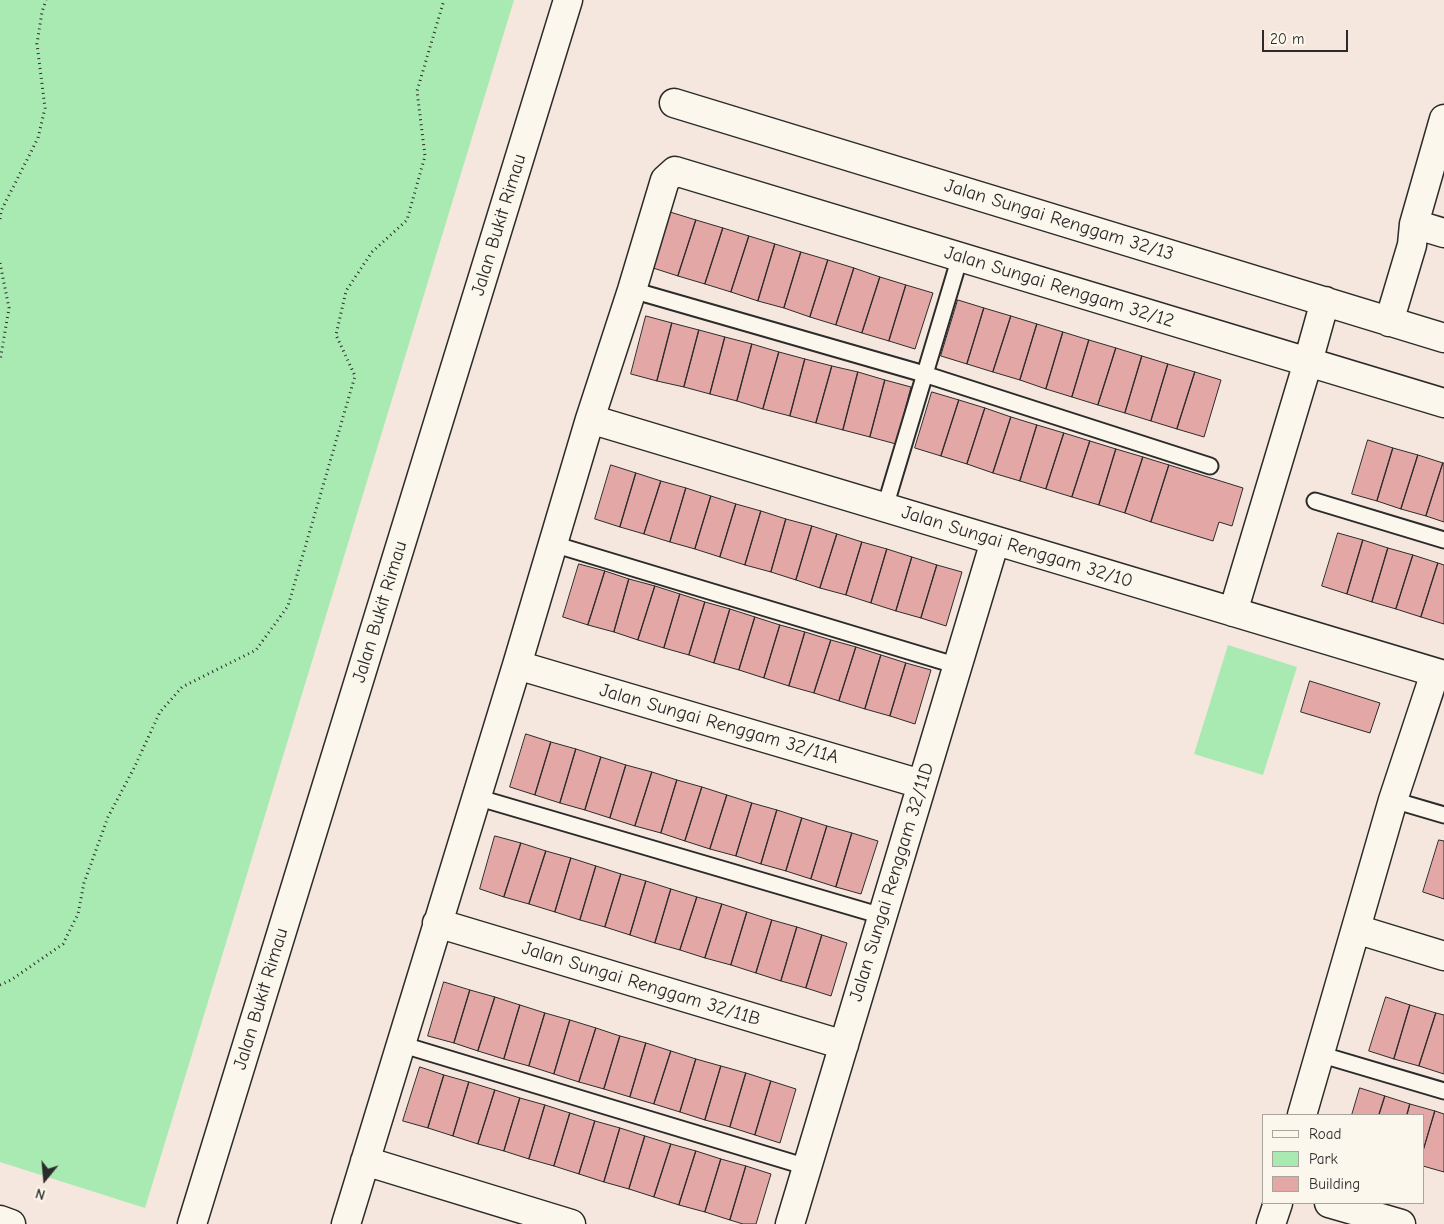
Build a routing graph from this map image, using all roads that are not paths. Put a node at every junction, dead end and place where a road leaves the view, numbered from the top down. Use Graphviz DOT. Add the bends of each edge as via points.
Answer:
graph roads {
  1 [pos="568,0"];
  2 [pos="674,103"];
  3 [pos="1444,119"];
  4 [pos="1414,224"];
  5 [pos="1444,233"];
  6 [pos="960,257"];
  7 [pos="632,290"];
  8 [pos="1325,301"];
  9 [pos="1389,322"];
  10 [pos="1444,338"];
  11 [pos="1308,362"];
  12 [pos="924,374"];
  13 [pos="1444,403"];
  14 [pos="590,419"];
  15 [pos="1210,466"];
  16 [pos="1315,501"];
  17 [pos="885,507"];
  18 [pos="1444,540"];
  19 [pos="995,541"];
  20 [pos="553,544"];
  21 [pos="1233,612"];
  22 [pos="517,665"];
  23 [pos="958,666"];
  24 [pos="1440,674"];
  25 [pos="921,784"];
  26 [pos="476,797"];
  27 [pos="1393,800"];
  28 [pos="1444,815"];
  29 [pos="882,916"];
  30 [pos="437,923"];
  31 [pos="1356,929"];
  32 [pos="1444,956"];
  33 [pos="400,1044"];
  34 [pos="844,1045"];
  35 [pos="1319,1054"];
  36 [pos="1444,1091"];
  37 [pos="1302,1114"];
  38 [pos="365,1161"];
  39 [pos="807,1168"];
  40 [pos="1278,1204"];
  41 [pos="1332,1204"];
  42 [pos="0,1220"];
  43 [pos="11,1224"];
  44 [pos="192,1224"];
  45 [pos="346,1224"];
  46 [pos="571,1224"];
  47 [pos="790,1224"];
  48 [pos="1271,1224"];
  49 [pos="1401,1224"];
  1 -- 44 [label="street, Jalan Bukit Rimau"];
  2 -- 8 [label="street, Jalan Sungai Renggam 32/13"];
  3 -- 4 [label="street"];
  4 -- 5 [label="street"];
  4 -- 9 [label="street" via="1412,244"];
  6 -- 7 [label="street, Jalan Sungai Renggam 32/12" via="675,171 665,180"];
  6 -- 11 [label="street, Jalan Sungai Renggam 32/12"];
  6 -- 12 [label="lane"];
  7 -- 12 [label="lane"];
  7 -- 14 [label="street"];
  8 -- 9 [label="street, Jalan Sungai Renggam 32/13"];
  8 -- 11 [label="street"];
  9 -- 10 [label="street, Jalan Sungai Renggam 32/13"];
  11 -- 13 [label="street, Jalan Sungai Renggam 32/12"];
  11 -- 21 [label="street"];
  12 -- 15 [label="lane"];
  12 -- 17 [label="lane"];
  14 -- 17 [label="street, Jalan Sungai Renggam 32/10"];
  14 -- 20 [label="street"];
  16 -- 18 [label="lane"];
  17 -- 19 [label="street, Jalan Sungai Renggam 32/10"];
  19 -- 21 [label="street, Jalan Sungai Renggam 32/10"];
  19 -- 23 [label="street, Jalan Sungai Renggam 32/11D"];
  20 -- 22 [label="street"];
  20 -- 23 [label="lane"];
  21 -- 24 [label="street, Jalan Sungai Renggam 32/10"];
  22 -- 25 [label="street, Jalan Sungai Renggam 32/11A"];
  22 -- 26 [label="street"];
  23 -- 25 [label="street, Jalan Sungai Renggam 32/11D"];
  24 -- 27 [label="street"];
  25 -- 29 [label="street, Jalan Sungai Renggam 32/11D"];
  26 -- 29 [label="lane"];
  26 -- 30 [label="street"];
  27 -- 28 [label="lane"];
  27 -- 31 [label="street"];
  29 -- 34 [label="street, Jalan Sungai Renggam 32/11D"];
  30 -- 33 [label="street"];
  30 -- 34 [label="street, Jalan Sungai Renggam 32/11B"];
  31 -- 32 [label="street"];
  31 -- 35 [label="street"];
  33 -- 38 [label="street"];
  33 -- 39 [label="lane"];
  34 -- 39 [label="street, Jalan Sungai Renggam 32/11D"];
  35 -- 36 [label="lane"];
  35 -- 37 [label="street"];
  38 -- 45 [label="street"];
  38 -- 46 [label="street"];
  39 -- 47 [label="street, Jalan Sungai Renggam 32/11D"];
  40 -- 48 [label="street"];
  41 -- 49 [label="street"];
  42 -- 43 [label="street"];
}
